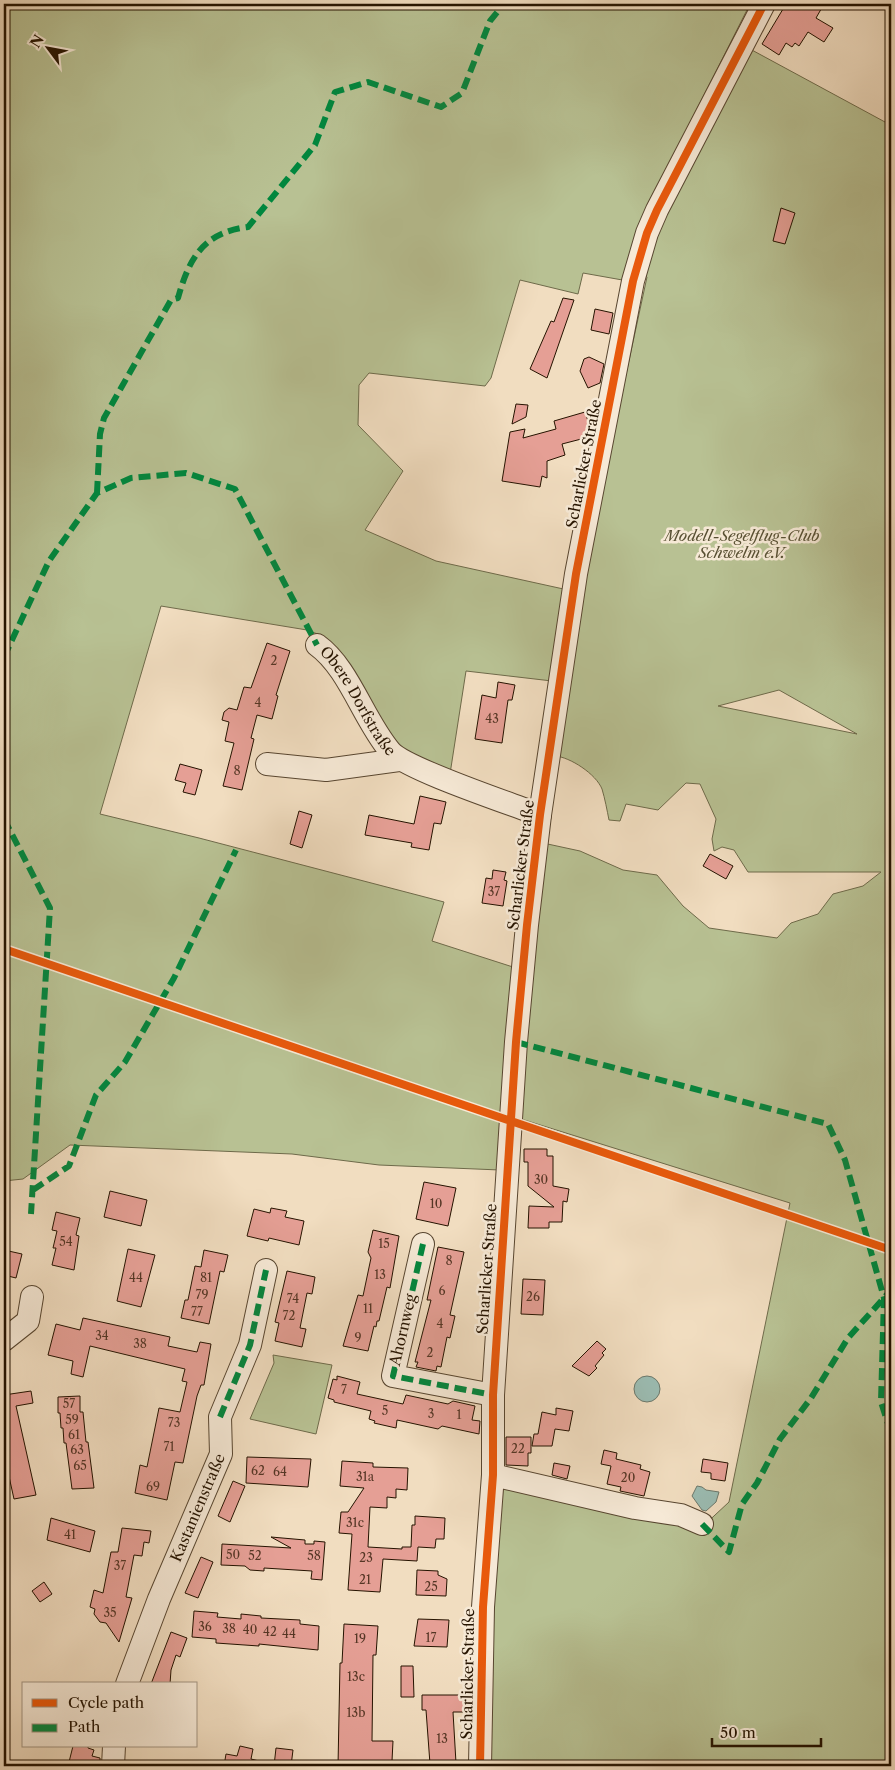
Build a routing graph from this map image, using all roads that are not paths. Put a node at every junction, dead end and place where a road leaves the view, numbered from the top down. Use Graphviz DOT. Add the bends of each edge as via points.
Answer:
graph roads {
  1 [pos="764,4"];
  2 [pos="317,645"];
  3 [pos="399,760"];
  4 [pos="267,764"];
  5 [pos="540,815"];
  6 [pos="423,1244"];
  7 [pos="266,1270"];
  8 [pos="32,1297"];
  9 [pos="4,1340"];
  10 [pos="492,1394"];
  11 [pos="492,1475"];
  12 [pos="702,1524"];
  13 [pos="128,1682"];
  14 [pos="114,1748"];
  15 [pos="113,1766"];
  16 [pos="480,1766"];
  1 -- 5 [label="street, Scharlicker Straße" via="657,210 640,257 576,574"];
  2 -- 3 [label="street, Obere Dorfstraße" via="330,654 373,729"];
  3 -- 4 [label="street, Obere Dorfstraße" via="326,770"];
  3 -- 5 [label="street, Obere Dorfstraße"];
  5 -- 10 [label="street, Scharlicker Straße" via="516,1042"];
  6 -- 10 [label="street, Ahornweg" via="393,1376"];
  7 -- 13 [label="street, Kastanienstraße" via="250,1344 220,1417 221,1454 158,1599"];
  8 -- 9 [label="street" via="28,1321"];
  10 -- 11 [label="street, Scharlicker Straße"];
  11 -- 12 [label="street" via="635,1508 681,1515"];
  11 -- 16 [label="street, Scharlicker Straße" via="483,1607"];
  14 -- 15 [label="street"];
}
